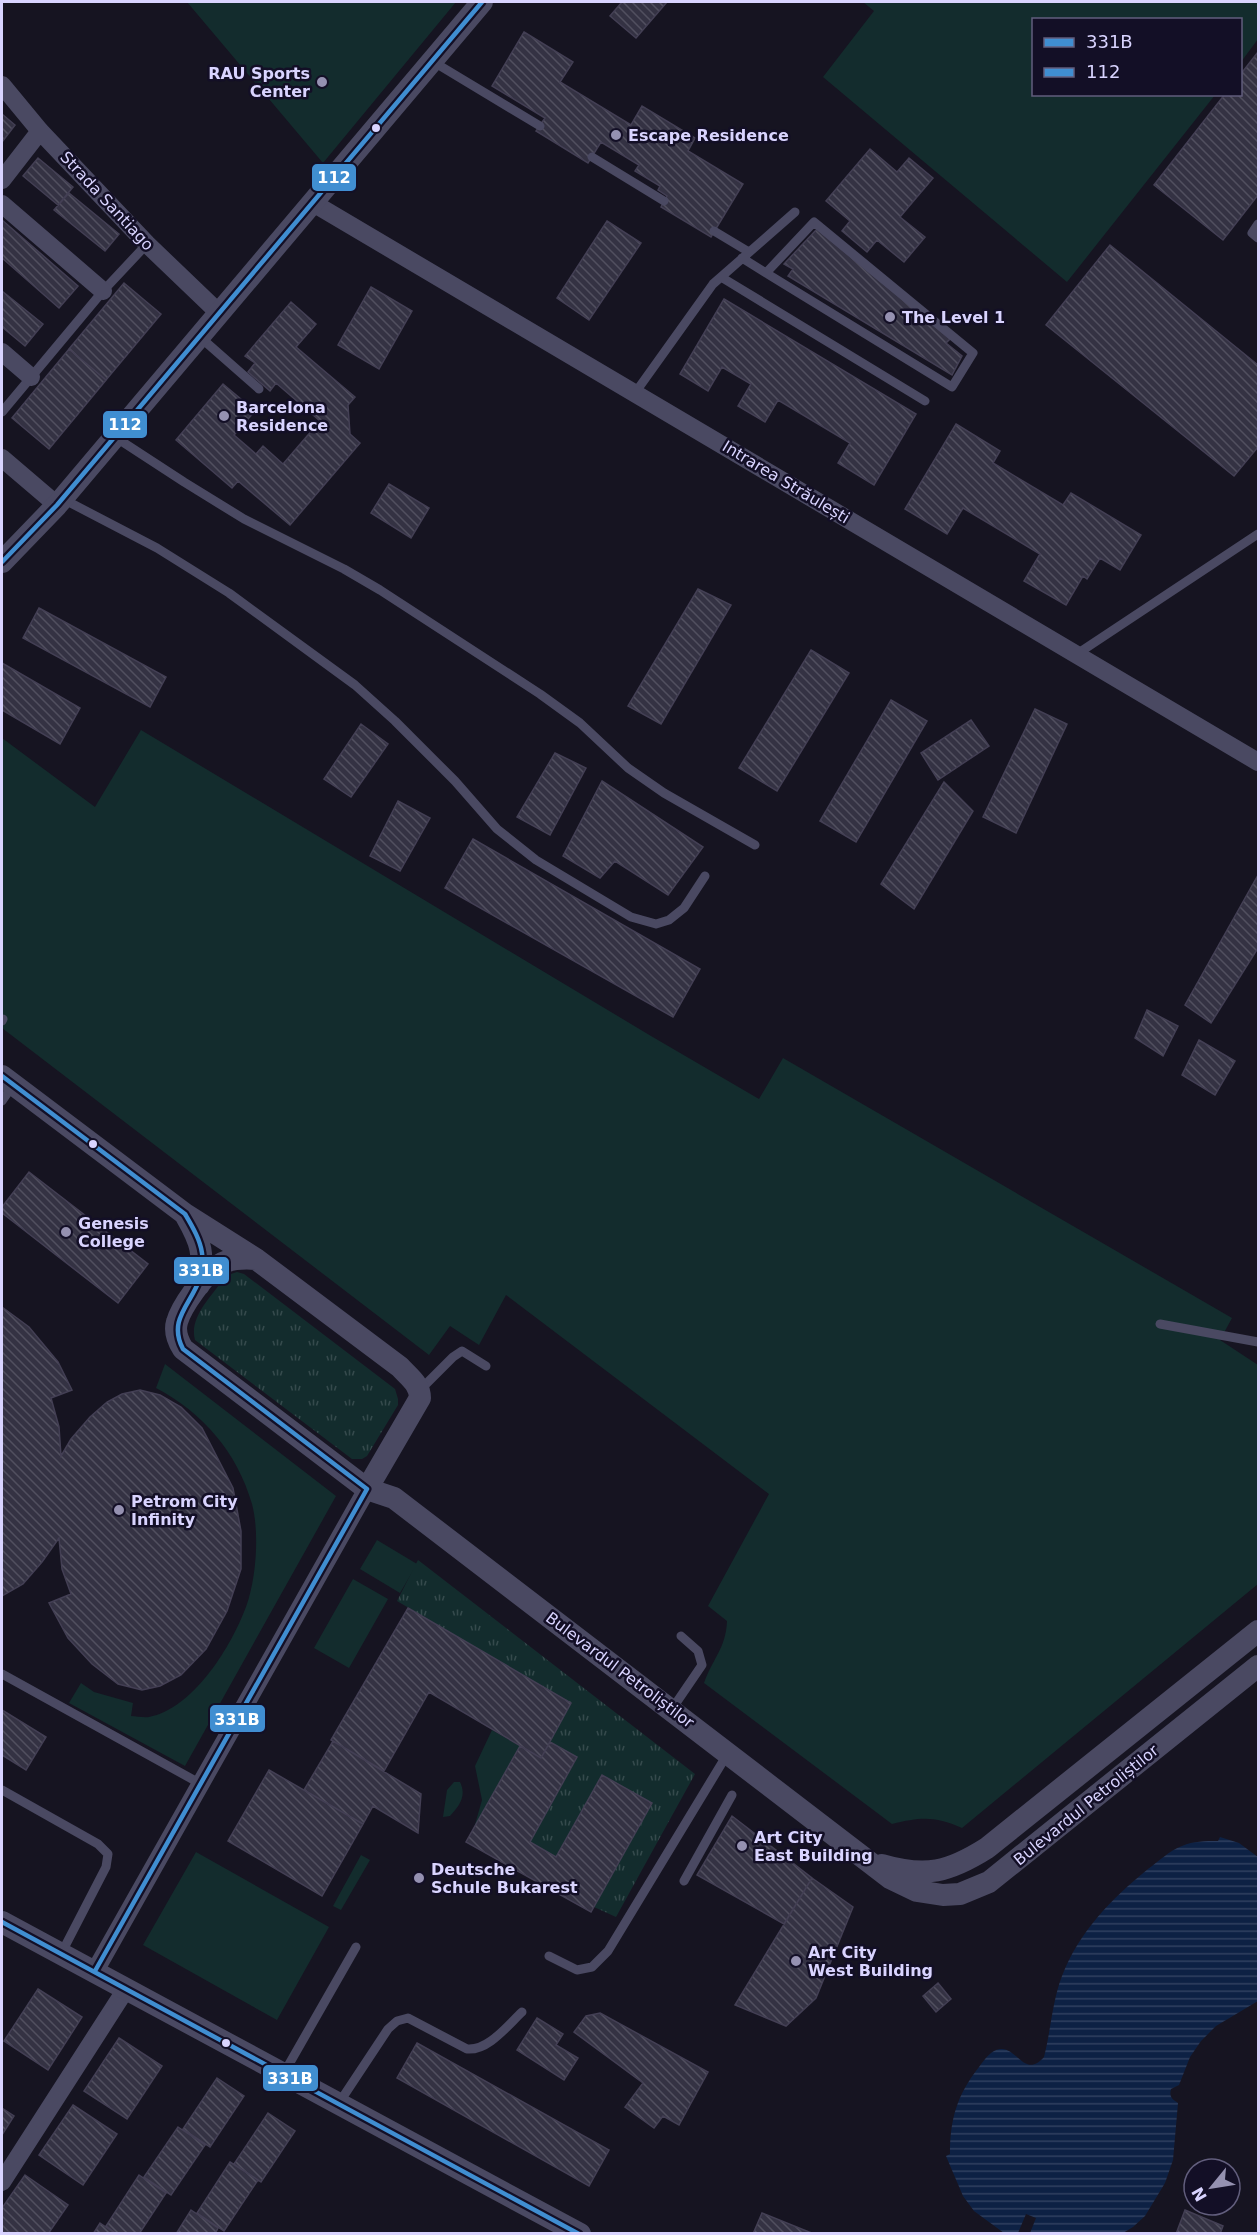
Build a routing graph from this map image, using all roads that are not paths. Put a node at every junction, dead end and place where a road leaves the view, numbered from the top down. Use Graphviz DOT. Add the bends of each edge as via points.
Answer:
graph roads {
  1 [pos="482,2"];
  2 [pos="432,61"];
  3 [pos="2,85"];
  4 [pos="540,126"];
  5 [pos="40,130"];
  6 [pos="592,157"];
  7 [pos="2,180"];
  8 [pos="664,201"];
  9 [pos="313,203"];
  10 [pos="2,204"];
  11 [pos="795,212"];
  12 [pos="1258,224"];
  13 [pos="714,231"];
  14 [pos="1258,238"];
  15 [pos="147,244"];
  16 [pos="746,255"];
  17 [pos="766,273"];
  18 [pos="721,277"];
  19 [pos="103,291"];
  20 [pos="219,313"];
  21 [pos="199,336"];
  22 [pos="2,352"];
  23 [pos="31,377"];
  24 [pos="259,389"];
  25 [pos="635,393"];
  26 [pos="925,401"];
  27 [pos="2,412"];
  28 [pos="115,437"];
  29 [pos="2,458"];
  30 [pos="59,502"];
  31 [pos="1258,534"];
  32 [pos="2,562"];
  33 [pos="1077,654"];
  34 [pos="1258,762"];
  35 [pos="755,845"];
  36 [pos="705,876"];
  37 [pos="5,1087"];
  38 [pos="185,1214"];
  39 [pos="256,1259"];
  40 [pos="199,1285"];
  41 [pos="1160,1324"];
  42 [pos="1258,1342"];
  43 [pos="486,1366"];
  44 [pos="420,1390"];
  45 [pos="368,1489"];
  46 [pos="1258,1631"];
  47 [pos="681,1636"];
  48 [pos="1258,1665"];
  49 [pos="2,1674"];
  50 [pos="672,1709"];
  51 [pos="728,1753"];
  52 [pos="1073,1778"];
  53 [pos="201,1784"];
  54 [pos="2,1790"];
  55 [pos="732,1795"];
  56 [pos="1092,1801"];
  57 [pos="866,1860"];
  58 [pos="934,1871"];
  59 [pos="684,1881"];
  60 [pos="960,1894"];
  61 [pos="2,1922"];
  62 [pos="356,1947"];
  63 [pos="61,1954"];
  64 [pos="549,1956"];
  65 [pos="95,1971"];
  66 [pos="126,1989"];
  67 [pos="522,2012"];
  68 [pos="283,2075"];
  69 [pos="338,2104"];
  70 [pos="2,2182"];
  71 [pos="580,2234"];
  1 -- 2 [label="street"];
  2 -- 4 [label="lane"];
  2 -- 9 [label="street"];
  3 -- 5 [label="street, Strada Santiago"];
  5 -- 7 [label="street"];
  5 -- 15 [label="street, Strada Santiago"];
  6 -- 8 [label="lane"];
  9 -- 20 [label="street"];
  9 -- 25 [label="street, Intrarea Străulești"];
  10 -- 19 [label="street"];
  11 -- 16 [label="lane"];
  12 -- 14 [label="lane" via="1252,233"];
  13 -- 16 [label="lane"];
  15 -- 19 [label="lane"];
  15 -- 20 [label="street, Strada Santiago"];
  16 -- 17 [label="lane"];
  16 -- 18 [label="lane"];
  17 -- 17 [label="lane" via="952,387 973,353 814,222"];
  18 -- 25 [label="lane"];
  18 -- 26 [label="lane"];
  19 -- 23 [label="lane"];
  20 -- 21 [label="street"];
  21 -- 24 [label="lane"];
  21 -- 28 [label="street"];
  22 -- 23 [label="street"];
  23 -- 27 [label="lane"];
  25 -- 33 [label="street, Intrarea Străulești"];
  28 -- 30 [label="street"];
  28 -- 35 [label="lane" via="244,519 380,590 580,723 628,768 664,793"];
  29 -- 30 [label="street"];
  30 -- 32 [label="street"];
  30 -- 36 [label="lane" via="157,548 229,592 371,700 455,781 497,829 536,860 631,917 656,924 669,920 684,908"];
  31 -- 33 [label="lane"];
  33 -- 34 [label="street, Intrarea Străulești"];
  37 -- 38 [label="street, Bulevardul Petroliștilor"];
  38 -- 39 [label="street, Bulevardul Petroliștilor"];
  38 -- 40 [label="street, Bulevardul Petroliștilor" via="202,1254"];
  39 -- 40 [label="street, Bulevardul Petroliștilor" via="235,1259 219,1265"];
  39 -- 44 [label="street, Bulevardul Petroliștilor" via="399,1367"];
  40 -- 45 [label="street, Bulevardul Petroliștilor" via="177,1323 178,1342 183,1349"];
  41 -- 42 [label="lane"];
  43 -- 44 [label="lane" via="462,1351"];
  44 -- 45 [label="street" via="420,1398"];
  45 -- 50 [label="street, Bulevardul Petroliștilor" via="394,1498"];
  45 -- 53 [label="street"];
  46 -- 52 [label="street, Bulevardul Petroliștilor"];
  47 -- 50 [label="lane" via="698,1650 702,1665"];
  48 -- 56 [label="street, Bulevardul Petroliștilor"];
  49 -- 53 [label="lane"];
  50 -- 51 [label="street, Bulevardul Petroliștilor"];
  51 -- 57 [label="street, Bulevardul Petroliștilor"];
  51 -- 64 [label="lane" via="608,1951 592,1967 577,1970"];
  52 -- 56 [label="street"];
  52 -- 58 [label="street, Bulevardul Petroliștilor" via="987,1848 970,1859"];
  53 -- 65 [label="street"];
  54 -- 63 [label="lane" via="98,1844 108,1854 106,1867"];
  55 -- 59 [label="lane"];
  56 -- 60 [label="street, Bulevardul Petroliștilor" via="1002,1873"];
  57 -- 58 [label="street, Bulevardul Petroliștilor" via="904,1872"];
  57 -- 60 [label="street, Bulevardul Petroliștilor" via="917,1891"];
  58 -- 60 [label="street"];
  61 -- 63 [label="street"];
  62 -- 68 [label="lane"];
  63 -- 65 [label="street"];
  65 -- 66 [label="street"];
  66 -- 68 [label="street"];
  66 -- 70 [label="street"];
  67 -- 69 [label="lane" via="476,2050 408,2018 397,2021"];
  68 -- 69 [label="street"];
  69 -- 71 [label="street"];
}
